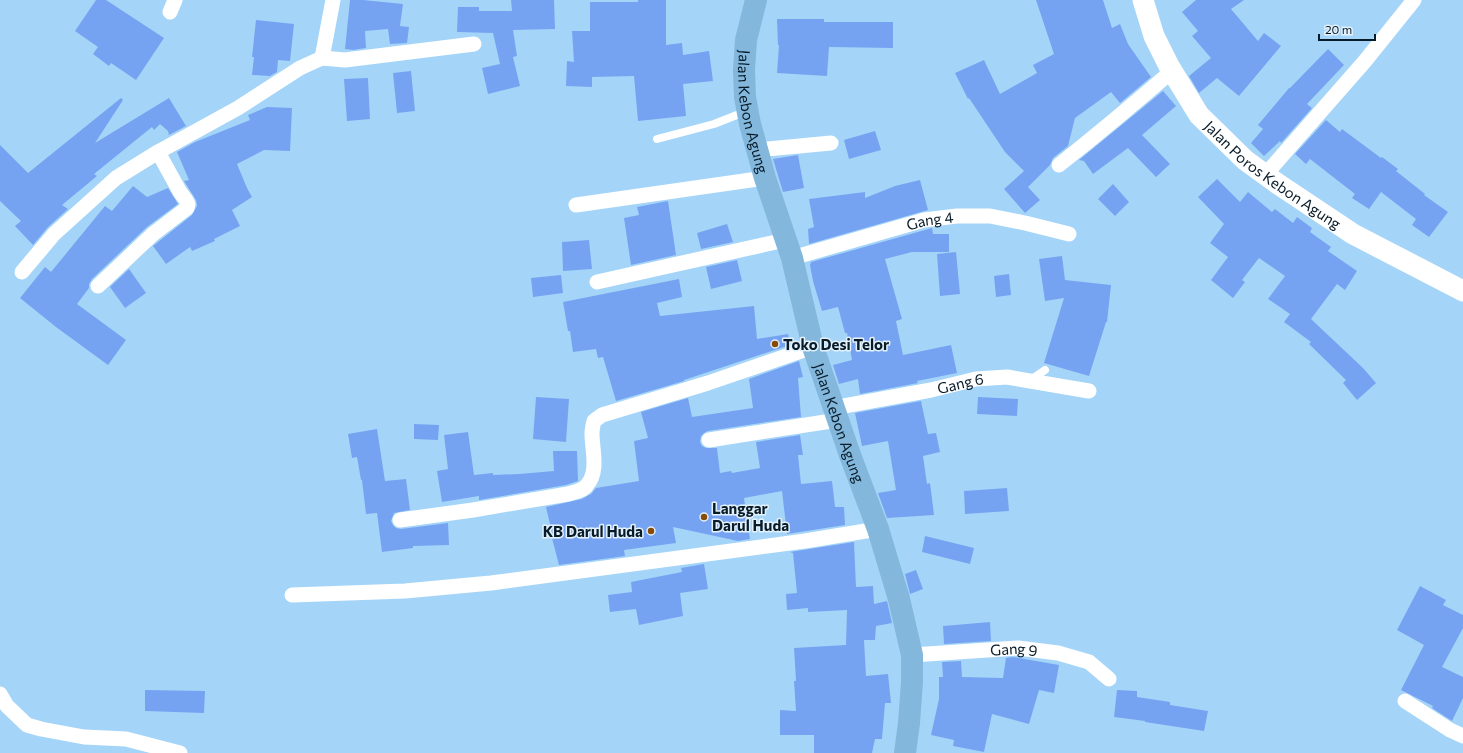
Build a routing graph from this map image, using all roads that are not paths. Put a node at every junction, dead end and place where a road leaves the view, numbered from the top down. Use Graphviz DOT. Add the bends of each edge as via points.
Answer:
graph roads {
  1 [pos="333,0"];
  2 [pos="756,0"];
  3 [pos="1143,0"];
  4 [pos="1414,0"];
  5 [pos="474,44"];
  6 [pos="322,58"];
  7 [pos="1172,71"];
  8 [pos="748,111"];
  9 [pos="657,139"];
  10 [pos="831,143"];
  11 [pos="757,150"];
  12 [pos="158,152"];
  13 [pos="1059,165"];
  14 [pos="1265,175"];
  15 [pos="765,178"];
  16 [pos="576,205"];
  17 [pos="1070,234"];
  18 [pos="788,249"];
  19 [pos="22,272"];
  20 [pos="597,282"];
  21 [pos="98,286"];
  22 [pos="1463,291"];
  23 [pos="813,347"];
  24 [pos="1045,370"];
  25 [pos="1029,381"];
  26 [pos="1089,391"];
  27 [pos="835,414"];
  28 [pos="709,440"];
  29 [pos="400,520"];
  30 [pos="878,529"];
  31 [pos="292,595"];
  32 [pos="912,655"];
  33 [pos="1109,679"];
  34 [pos="0,694"];
  35 [pos="1405,701"];
  36 [pos="1463,736"];
  37 [pos="180,753"];
  38 [pos="905,753"];
  1 -- 6 [label="street"];
  2 -- 8 [label="highway, Jalan Kebon Agung" via="746,40 744,70"];
  3 -- 7 [label="main road, Jalan Poros Kebon Agung" via="1154,36"];
  4 -- 14 [label="street" via="1365,61"];
  5 -- 6 [label="street" via="345,60"];
  6 -- 12 [label="street" via="300,68 238,108"];
  7 -- 13 [label="street"];
  7 -- 14 [label="main road, Jalan Poros Kebon Agung" via="1199,115 1245,160"];
  8 -- 9 [label="lane" via="714,124"];
  8 -- 11 [label="highway, Jalan Kebon Agung"];
  10 -- 11 [label="street"];
  11 -- 15 [label="highway, Jalan Kebon Agung"];
  12 -- 19 [label="street" via="116,178 54,234"];
  12 -- 21 [label="street" via="186,200 187,208 153,234"];
  14 -- 22 [label="main road, Jalan Poros Kebon Agung" via="1353,234"];
  15 -- 16 [label="street"];
  15 -- 18 [label="highway, Jalan Kebon Agung"];
  17 -- 18 [label="street, Gang 4" via="990,216 957,216 924,220"];
  18 -- 20 [label="street, Gang 4"];
  18 -- 23 [label="highway, Jalan Kebon Agung"];
  23 -- 27 [label="highway, Jalan Kebon Agung"];
  23 -- 29 [label="street" via="708,383 602,415 594,421 592,432 594,469 587,486 580,491"];
  24 -- 25 [label="lane"];
  25 -- 26 [label="street, Gang 6"];
  25 -- 27 [label="street, Gang 6" via="1007,377 976,379 854,405"];
  27 -- 28 [label="street, Gang 6"];
  27 -- 30 [label="highway, Jalan Kebon Agung"];
  30 -- 31 [label="street" via="491,583 405,591"];
  30 -- 32 [label="highway, Jalan Kebon Agung" via="899,599"];
  32 -- 33 [label="street, Gang 9" via="1018,648 1058,652 1089,662"];
  32 -- 38 [label="highway, Jalan Kebon Agung"];
  34 -- 37 [label="street" via="7,706 27,725 84,737 126,739"];
  35 -- 36 [label="street"];
}
